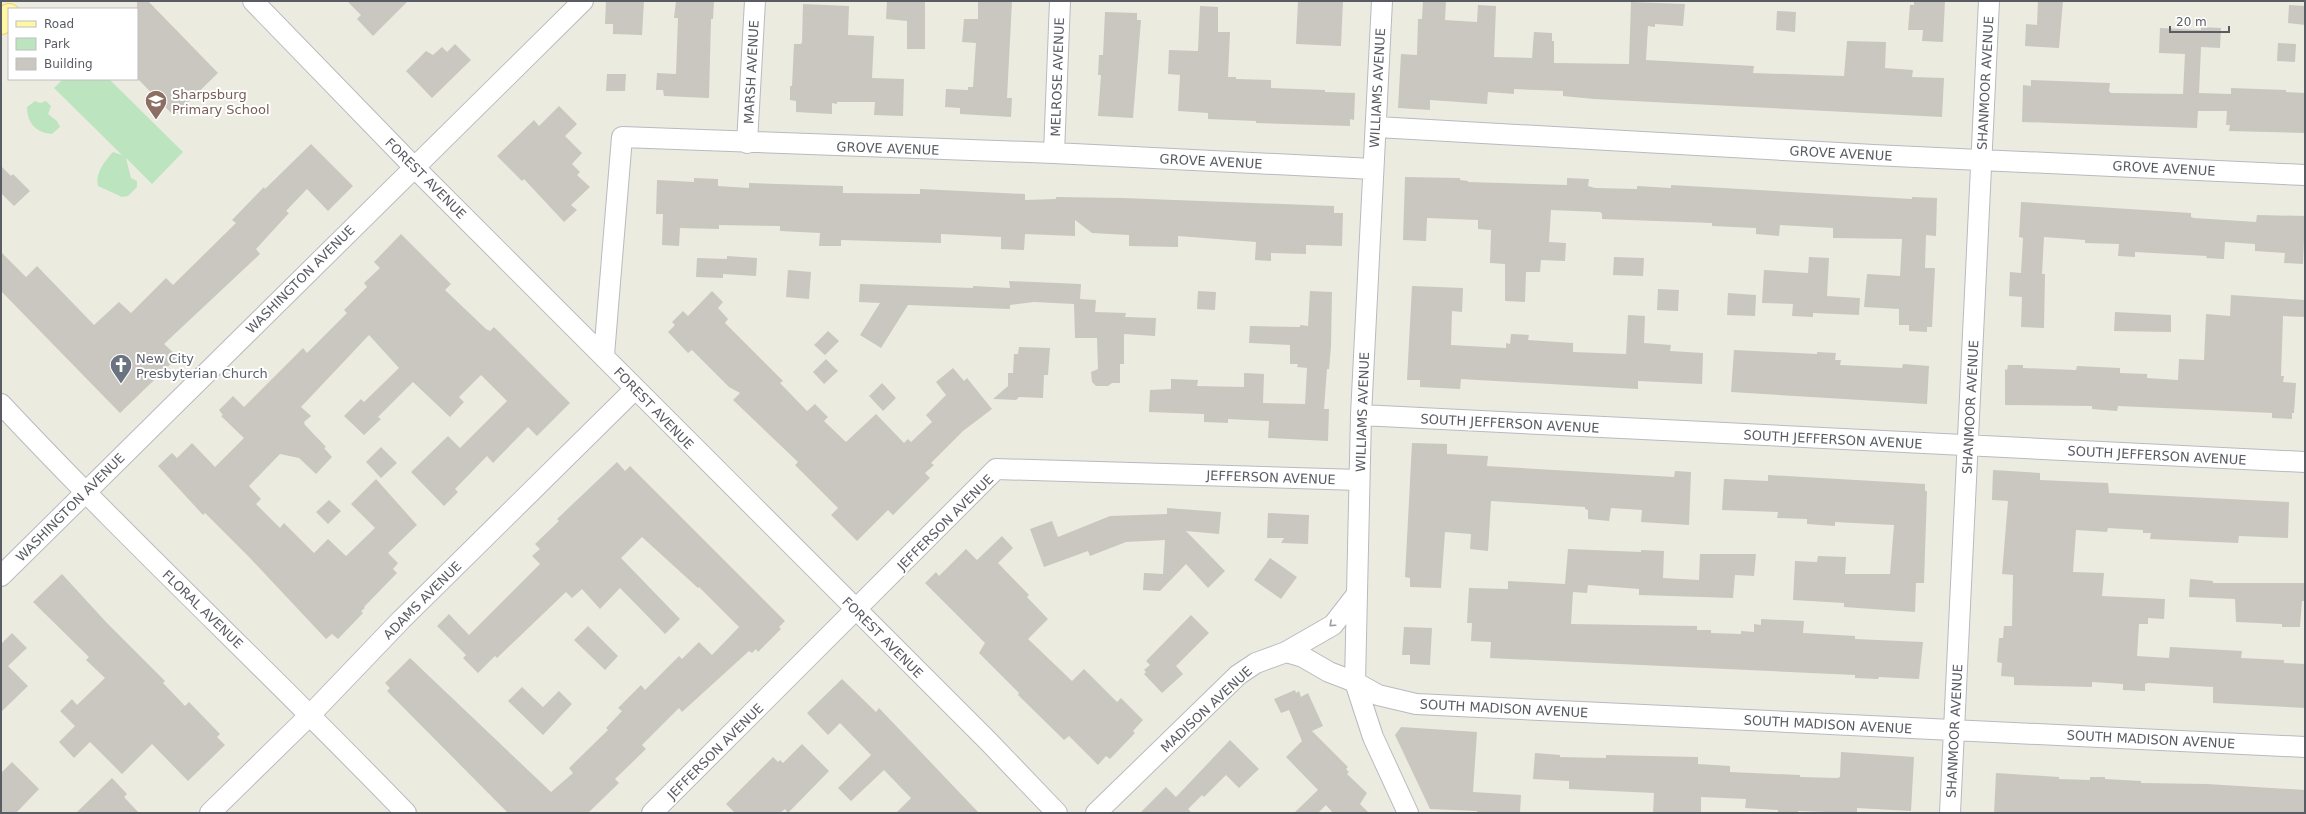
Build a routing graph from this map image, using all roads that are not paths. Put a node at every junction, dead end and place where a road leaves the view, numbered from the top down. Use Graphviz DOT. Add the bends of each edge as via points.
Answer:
graph roads {
  1 [pos="253,1"];
  2 [pos="583,1"];
  3 [pos="755,1"];
  4 [pos="1060,1"];
  5 [pos="1382,1"];
  6 [pos="1989,1"];
  7 [pos="1377,128"];
  8 [pos="747,143"];
  9 [pos="1054,154"];
  10 [pos="1982,160"];
  11 [pos="414,167"];
  12 [pos="1373,169"];
  13 [pos="2305,175"];
  14 [pos="604,355"];
  15 [pos="635,389"];
  16 [pos="1,404"];
  17 [pos="1362,415"];
  18 [pos="1968,446"];
  19 [pos="2305,462"];
  20 [pos="1359,480"];
  21 [pos="84,492"];
  22 [pos="1,576"];
  23 [pos="1357,594"];
  24 [pos="856,611"];
  25 [pos="1286,652"];
  26 [pos="1355,682"];
  27 [pos="311,714"];
  28 [pos="1954,730"];
  29 [pos="2305,747"];
  30 [pos="210,813"];
  31 [pos="406,813"];
  32 [pos="652,813"];
  33 [pos="1057,813"];
  34 [pos="1096,813"];
  35 [pos="1408,813"];
  36 [pos="1950,813"];
  1 -- 11 [label="street, FOREST AVENUE"];
  2 -- 11 [label="street, WASHINGTON AVENUE"];
  3 -- 8 [label="street, MARSH AVENUE"];
  4 -- 9 [label="street, MELROSE AVENUE"];
  5 -- 7 [label="street, WILLIAMS AVENUE"];
  6 -- 10 [label="street, SHANMOOR AVENUE"];
  7 -- 10 [label="street, GROVE AVENUE"];
  7 -- 12 [label="street, WILLIAMS AVENUE"];
  8 -- 9 [label="street, GROVE AVENUE"];
  8 -- 14 [label="street, GROVE AVENUE" via="622,137"];
  9 -- 12 [label="street, GROVE AVENUE"];
  10 -- 13 [label="street, GROVE AVENUE"];
  10 -- 18 [label="street, SHANMOOR AVENUE"];
  11 -- 14 [label="street, FOREST AVENUE"];
  11 -- 21 [label="street, WASHINGTON AVENUE"];
  12 -- 17 [label="street, WILLIAMS AVENUE"];
  14 -- 15 [label="street, FOREST AVENUE"];
  15 -- 24 [label="street, FOREST AVENUE"];
  15 -- 27 [label="street, ADAMS AVENUE" via="401,620"];
  16 -- 21 [label="street, FLORAL AVENUE"];
  17 -- 18 [label="street, SOUTH JEFFERSON AVENUE"];
  17 -- 20 [label="street, WILLIAMS AVENUE"];
  18 -- 19 [label="street, SOUTH JEFFERSON AVENUE"];
  18 -- 28 [label="street, SHANMOOR AVENUE"];
  20 -- 23 [label="street, WILLIAMS AVENUE"];
  20 -- 24 [label="street, JEFFERSON AVENUE" via="996,470"];
  21 -- 22 [label="street, WASHINGTON AVENUE"];
  21 -- 27 [label="street, FLORAL AVENUE"];
  23 -- 25 [label="street, MADISON AVENUE, one-way" via="1333,625"];
  23 -- 26 [label="street, WILLIAMS AVENUE"];
  24 -- 32 [label="street, JEFFERSON AVENUE"];
  24 -- 33 [label="street, FOREST AVENUE" via="990,742"];
  25 -- 26 [label="street" via="1303,657 1329,672"];
  25 -- 34 [label="street, MADISON AVENUE" via="1256,663 1238,675"];
  26 -- 28 [label="street, SOUTH MADISON AVENUE" via="1378,695 1416,704"];
  26 -- 35 [label="street, WILLIAMS AVENUE" via="1373,737"];
  27 -- 30 [label="street, ADAMS AVENUE"];
  27 -- 31 [label="street, FLORAL AVENUE"];
  28 -- 29 [label="street, SOUTH MADISON AVENUE"];
  28 -- 36 [label="street, SHANMOOR AVENUE"];
}
